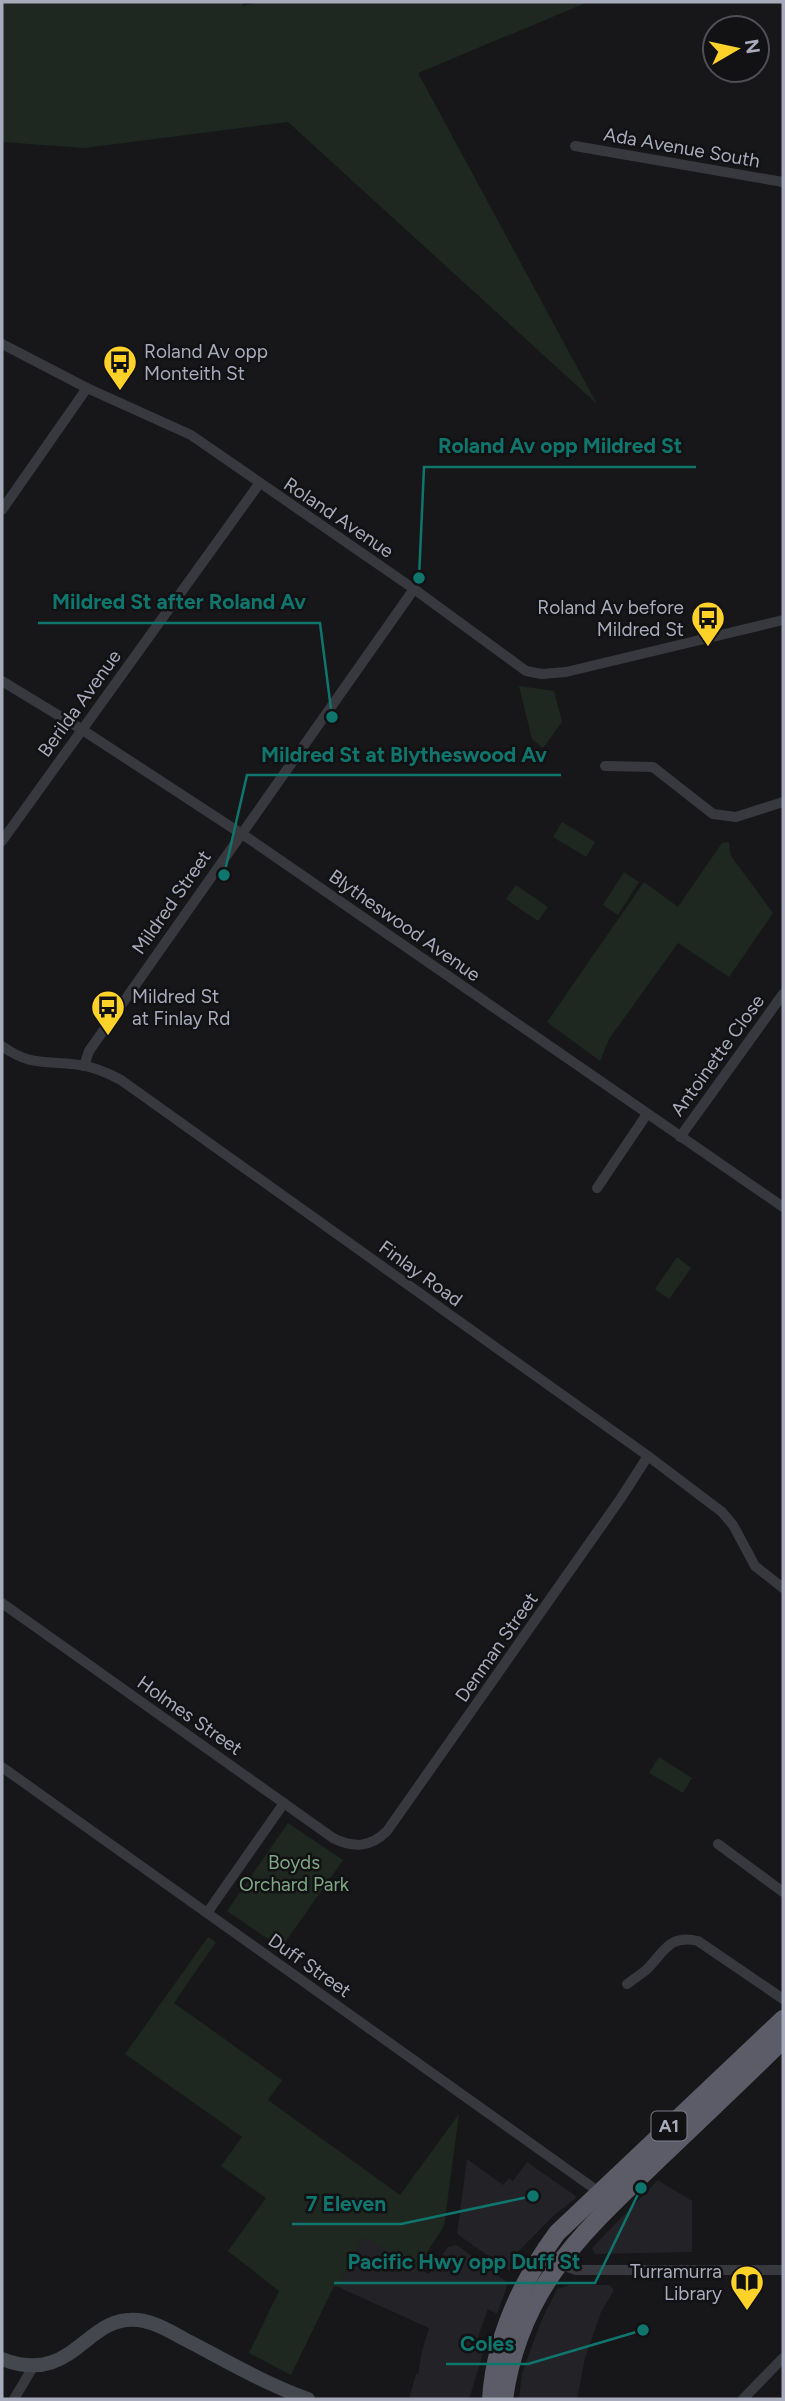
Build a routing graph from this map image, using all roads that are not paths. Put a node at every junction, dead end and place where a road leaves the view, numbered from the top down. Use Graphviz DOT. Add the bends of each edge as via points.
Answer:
graph roads {
  1 [pos="575,146"];
  2 [pos="783,183"];
  3 [pos="2,345"];
  4 [pos="87,388"];
  5 [pos="259,484"];
  6 [pos="2,510"];
  7 [pos="414,589"];
  8 [pos="783,620"];
  9 [pos="2,681"];
  10 [pos="81,729"];
  11 [pos="605,766"];
  12 [pos="783,802"];
  13 [pos="241,833"];
  14 [pos="2,841"];
  15 [pos="783,994"];
  16 [pos="2,1046"];
  17 [pos="84,1066"];
  18 [pos="647,1114"];
  19 [pos="680,1137"];
  20 [pos="597,1188"];
  21 [pos="782,1203"];
  22 [pos="648,1456"];
  23 [pos="783,1588"];
  24 [pos="2,1603"];
  25 [pos="2,1768"];
  26 [pos="284,1803"];
  27 [pos="718,1844"];
  28 [pos="362,1846"];
  29 [pos="783,1892"];
  30 [pos="207,1913"];
  31 [pos="627,1984"];
  32 [pos="783,1999"];
  33 [pos="783,2019"];
  34 [pos="783,2040"];
  35 [pos="598,2192"];
  36 [pos="542,2252"];
  37 [pos="559,2264"];
  38 [pos="783,2270"];
  39 [pos="783,2358"];
  40 [pos="2,2359"];
  41 [pos="33,2367"];
  42 [pos="286,2396"];
  43 [pos="14,2399"];
  44 [pos="308,2399"];
  45 [pos="491,2399"];
  46 [pos="504,2399"];
  47 [pos="743,2399"];
  1 -- 2 [label="street, Ada Avenue South"];
  3 -- 4 [label="street, Roland Avenue"];
  4 -- 5 [label="street, Roland Avenue" via="191,435"];
  4 -- 6 [label="street"];
  5 -- 7 [label="street, Roland Avenue"];
  5 -- 10 [label="street, Berilda Avenue"];
  7 -- 8 [label="street, Roland Avenue" via="519,667 542,674"];
  7 -- 13 [label="street, Mildred Street"];
  9 -- 10 [label="street, Blytheswood Avenue"];
  10 -- 13 [label="street, Blytheswood Avenue"];
  10 -- 14 [label="street, Berilda Avenue"];
  11 -- 12 [label="street" via="653,767 713,814 736,817"];
  13 -- 17 [label="street, Mildred Street" via="89,1051"];
  13 -- 18 [label="street, Blytheswood Avenue"];
  15 -- 19 [label="street, Antoinette Close"];
  16 -- 17 [label="street, Finlay Road" via="35,1062"];
  17 -- 22 [label="street, Finlay Road" via="121,1080"];
  18 -- 19 [label="street, Blytheswood Avenue"];
  18 -- 20 [label="street"];
  19 -- 21 [label="street, Blytheswood Avenue"];
  22 -- 23 [label="street, Finlay Road" via="722,1512 755,1566"];
  22 -- 28 [label="street, Denman Street" via="387,1831"];
  24 -- 26 [label="street, Holmes Street"];
  25 -- 30 [label="street, Duff Street"];
  26 -- 28 [label="street, Holmes Street" via="333,1838"];
  26 -- 30 [label="street"];
  27 -- 29 [label="street"];
  30 -- 35 [label="street, Duff Street"];
  31 -- 32 [label="street" via="664,1948 689,1939"];
  33 -- 35 [label="highway, A1"];
  34 -- 37 [label="highway, A1" via="613,2203"];
  35 -- 36 [label="highway, A1"];
  36 -- 37 [label="street"];
  36 -- 45 [label="highway, A1" via="502,2336"];
  37 -- 38 [label="street" via="576,2270"];
  37 -- 46 [label="highway, A1" via="534,2303 519,2339 509,2364"];
  39 -- 47 [label="street"];
  40 -- 41 [label="main road"];
  41 -- 42 [label="main road" via="52,2364 110,2326 137,2320 166,2330"];
  41 -- 43 [label="street"];
  42 -- 44 [label="main road"];
}
